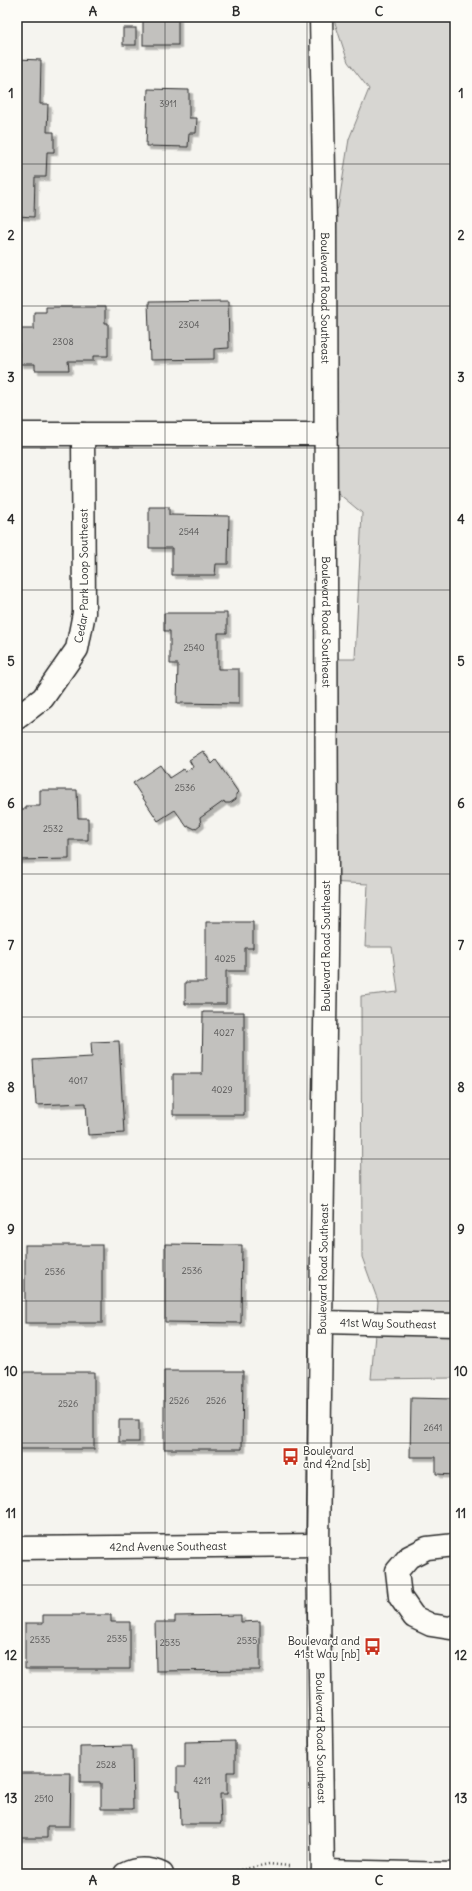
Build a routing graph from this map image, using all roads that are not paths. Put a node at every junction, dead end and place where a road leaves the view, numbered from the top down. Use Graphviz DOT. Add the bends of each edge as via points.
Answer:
graph roads {
  1 [pos="321,17"];
  2 [pos="17,434"];
  3 [pos="83,434"];
  4 [pos="326,434"];
  5 [pos="17,718"];
  6 [pos="322,1322"];
  7 [pos="455,1324"];
  8 [pos="318,1545"];
  9 [pos="455,1545"];
  10 [pos="17,1548"];
  11 [pos="455,1626"];
  12 [pos="323,1873"];
  13 [pos="124,1874"];
  14 [pos="162,1874"];
  15 [pos="455,1874"];
  1 -- 4 [label="street, Boulevard Road Southeast"];
  2 -- 3 [label="street"];
  3 -- 4 [label="street"];
  3 -- 5 [label="street, Cedar Park Loop Southeast" via="84,613 77,649 43,698"];
  4 -- 6 [label="street, Boulevard Road Southeast" via="326,1002"];
  6 -- 7 [label="street, 41st Way Southeast"];
  6 -- 8 [label="street, Boulevard Road Southeast"];
  8 -- 10 [label="street, 42nd Avenue Southeast"];
  8 -- 12 [label="street, Boulevard Road Southeast"];
  9 -- 11 [label="street" via="427,1548 409,1557 397,1572 400,1597 414,1617 431,1625 450,1628"];
  12 -- 15 [label="street"];
  13 -- 14 [label="street" via="142,1869"];
}
